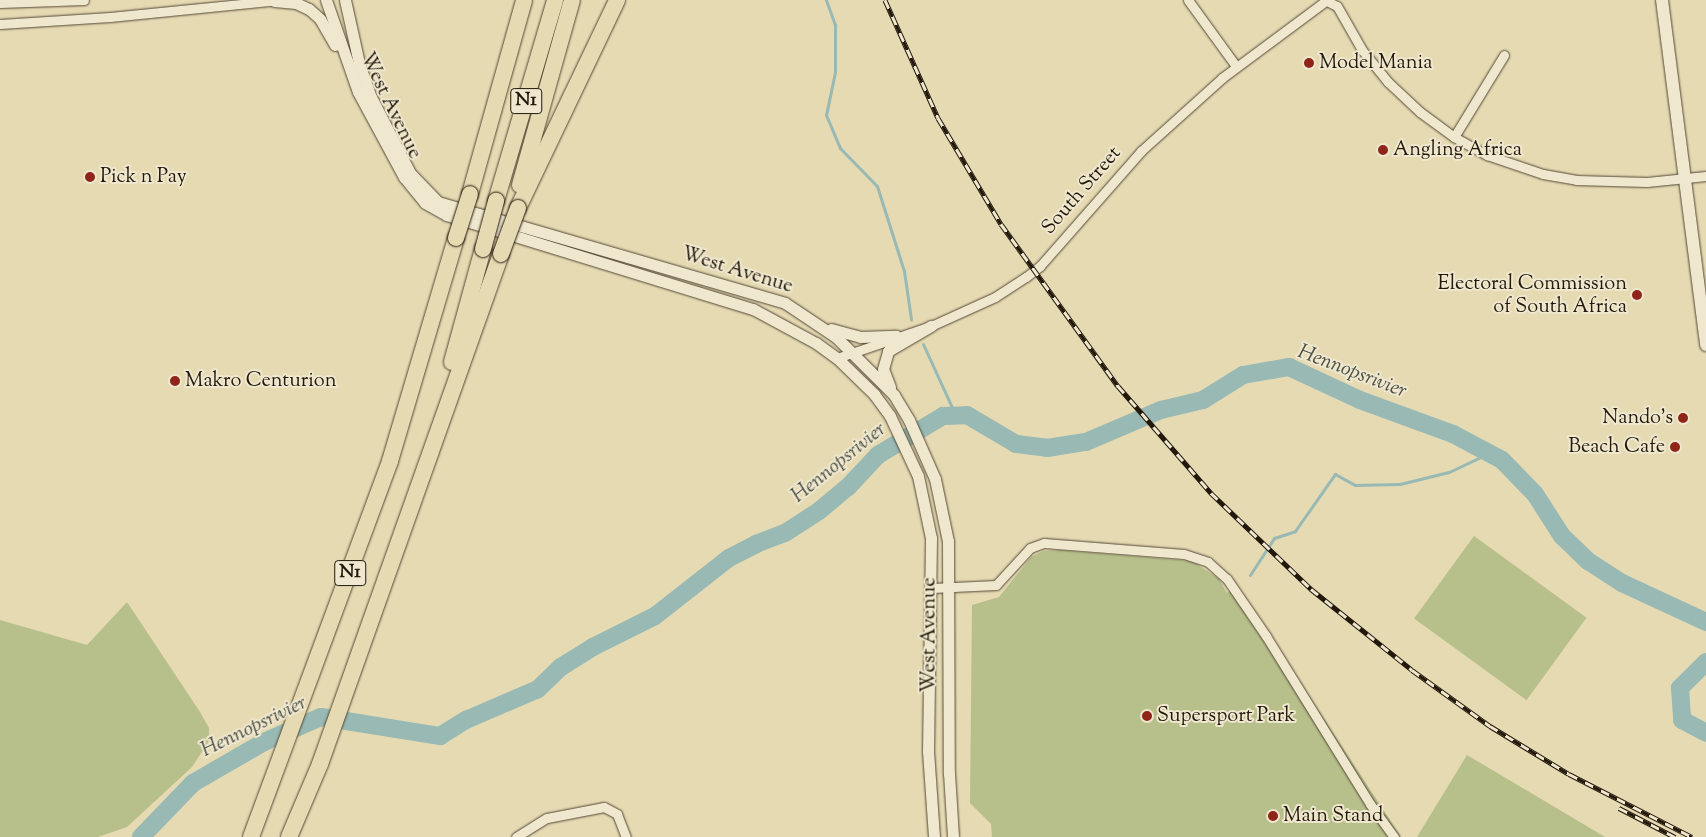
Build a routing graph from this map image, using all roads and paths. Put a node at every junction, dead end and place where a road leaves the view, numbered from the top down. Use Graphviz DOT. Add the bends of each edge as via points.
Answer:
graph roads {
  1 [pos="84,0"];
  2 [pos="277,0"];
  3 [pos="326,0"];
  4 [pos="345,0"];
  5 [pos="524,0"];
  6 [pos="555,0"];
  7 [pos="572,0"];
  8 [pos="617,0"];
  9 [pos="1188,0"];
  10 [pos="1326,0"];
  11 [pos="1662,0"];
  12 [pos="0,3"];
  13 [pos="1338,3"];
  14 [pos="0,24"];
  15 [pos="1504,55"];
  16 [pos="346,63"];
  17 [pos="1236,66"];
  18 [pos="1454,137"];
  19 [pos="1706,176"];
  20 [pos="1685,179"];
  21 [pos="518,207"];
  22 [pos="820,324"];
  23 [pos="930,326"];
  24 [pos="896,336"];
  25 [pos="1706,345"];
  26 [pos="853,351"];
  27 [pos="837,358"];
  28 [pos="894,395"];
  29 [pos="423,468"];
  30 [pos="932,588"];
  31 [pos="948,588"];
  32 [pos="251,837"];
  33 [pos="289,837"];
  34 [pos="516,837"];
  35 [pos="626,837"];
  36 [pos="934,837"];
  37 [pos="952,837"];
  38 [pos="1394,837"];
  1 -- 12 [label="street"];
  2 -- 14 [label="street" via="110,17"];
  2 -- 16 [label="street" via="296,3 315,14"];
  3 -- 16 [label="street, West Avenue"];
  4 -- 22 [label="street, West Avenue" via="359,63 371,97 410,173 438,202 606,253 751,291 785,303"];
  5 -- 32 [label="highway, N1, bridge" via="390,461"];
  6 -- 29 [label="highway, N1, bridge"];
  7 -- 21 [label="highway" via="523,172"];
  8 -- 21 [label="highway"];
  9 -- 17 [label="street"];
  10 -- 13 [label="street"];
  10 -- 17 [label="street, South Street"];
  11 -- 20 [label="main road"];
  13 -- 18 [label="street" via="1362,50 1388,82 1420,112"];
  15 -- 18 [label="street"];
  16 -- 27 [label="street, West Avenue" via="404,177 416,194 435,210 753,309 807,337"];
  17 -- 23 [label="street, South Street" via="1141,150 1040,266 995,297"];
  18 -- 20 [label="street" via="1487,155 1548,175 1606,182"];
  19 -- 20 [label="street"];
  20 -- 25 [label="main road"];
  21 -- 29 [label="highway, bridge"];
  22 -- 24 [label="street" via="860,337"];
  22 -- 26 [label="street, West Avenue"];
  23 -- 24 [label="street, South Street"];
  23 -- 28 [label="street" via="894,345 886,355 884,369"];
  24 -- 26 [label="street, South Street"];
  26 -- 27 [label="street, South Street"];
  26 -- 28 [label="street, West Avenue"];
  27 -- 30 [label="street, West Avenue" via="870,390 890,416 918,476 931,538"];
  28 -- 31 [label="street, West Avenue" via="930,468 943,510"];
  29 -- 33 [label="highway, N1" via="320,764"];
  30 -- 31 [label="street"];
  30 -- 36 [label="street, West Avenue" via="928,751"];
  31 -- 37 [label="street, West Avenue"];
  31 -- 38 [label="street" via="996,585 1030,548 1040,544 1184,554 1208,562 1227,579 1255,620"];
  34 -- 35 [label="street" via="548,818 595,808 609,808 622,821"];
}
